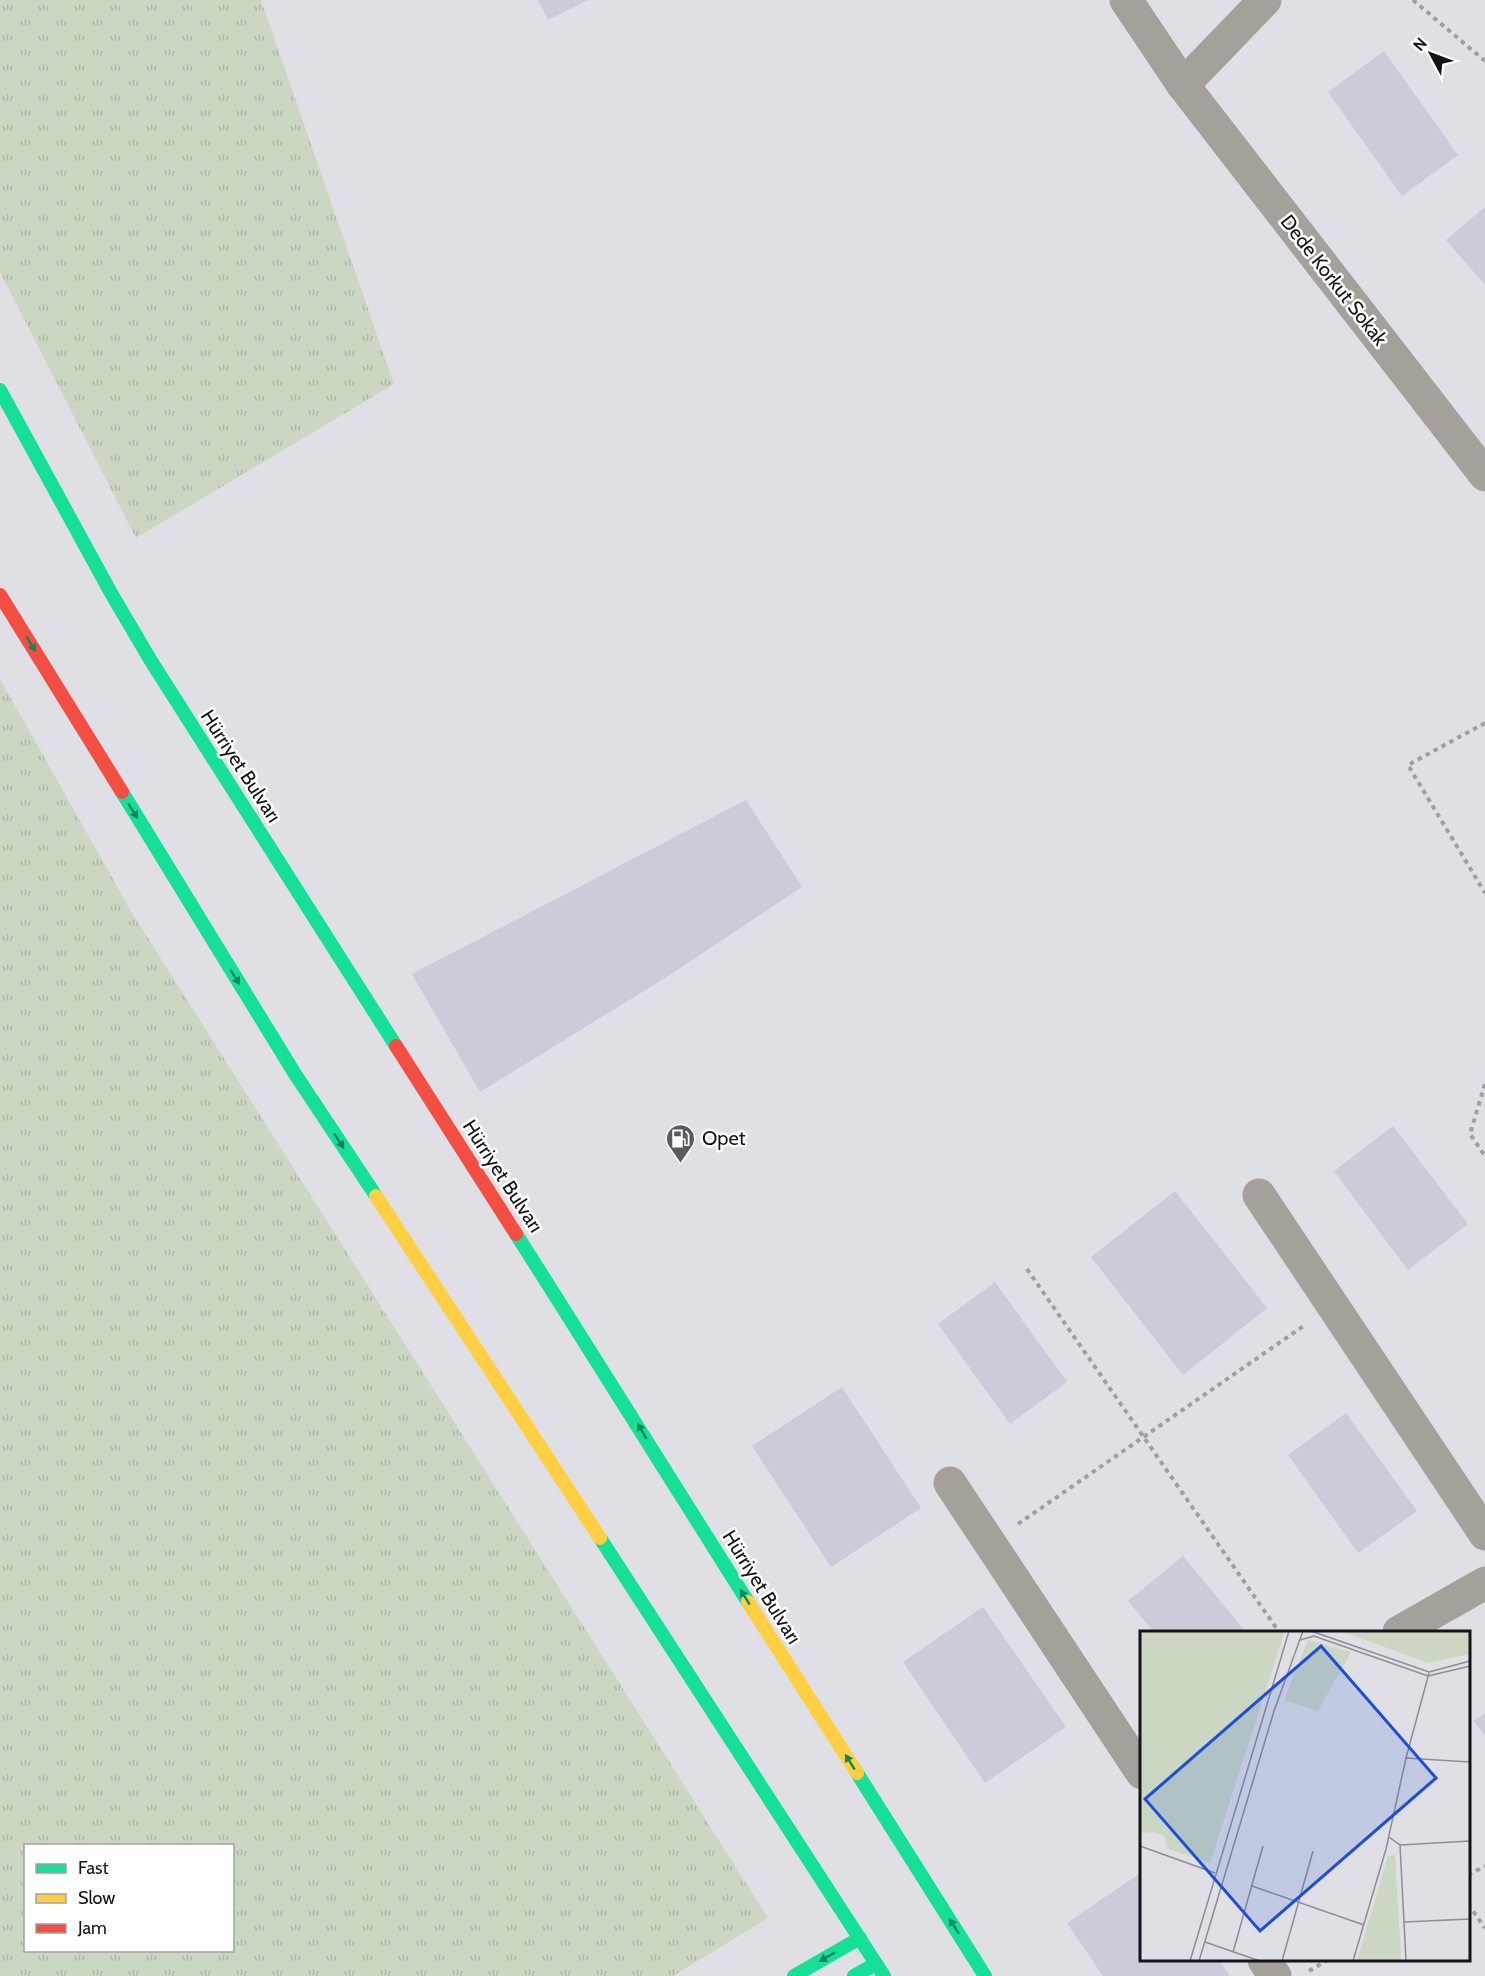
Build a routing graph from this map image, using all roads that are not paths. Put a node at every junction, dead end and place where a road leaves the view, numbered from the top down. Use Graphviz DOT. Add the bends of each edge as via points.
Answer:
graph roads {
  1 [pos="1126,0"];
  2 [pos="1265,0"];
  3 [pos="1184,85"];
  4 [pos="0,390"];
  5 [pos="1485,475"];
  6 [pos="0,595"];
  7 [pos="1259,1195"];
  8 [pos="950,1484"];
  9 [pos="1485,1534"];
  10 [pos="1485,1583"];
  11 [pos="1401,1631"];
  12 [pos="1140,1770"];
  13 [pos="860,1938"];
  14 [pos="1265,1961"];
  15 [pos="876,1964"];
  16 [pos="794,1976"];
  17 [pos="854,1976"];
  18 [pos="884,1976"];
  19 [pos="985,1976"];
  20 [pos="1275,1976"];
  1 -- 3 [label="street, Dede Korkut Sokak"];
  2 -- 3 [label="street"];
  3 -- 5 [label="street, Dede Korkut Sokak"];
  19 -- 4 [label="main road, Hürriyet Bulvarı, one-way" via="151,661"];
  6 -- 13 [label="main road, one-way" via="295,1074"];
  7 -- 9 [label="street"];
  8 -- 12 [label="street"];
  10 -- 11 [label="street"];
  13 -- 15 [label="main road"];
  13 -- 16 [label="main road, one-way"];
  14 -- 20 [label="street"];
  15 -- 17 [label="main road"];
  15 -- 18 [label="main road"];
}
